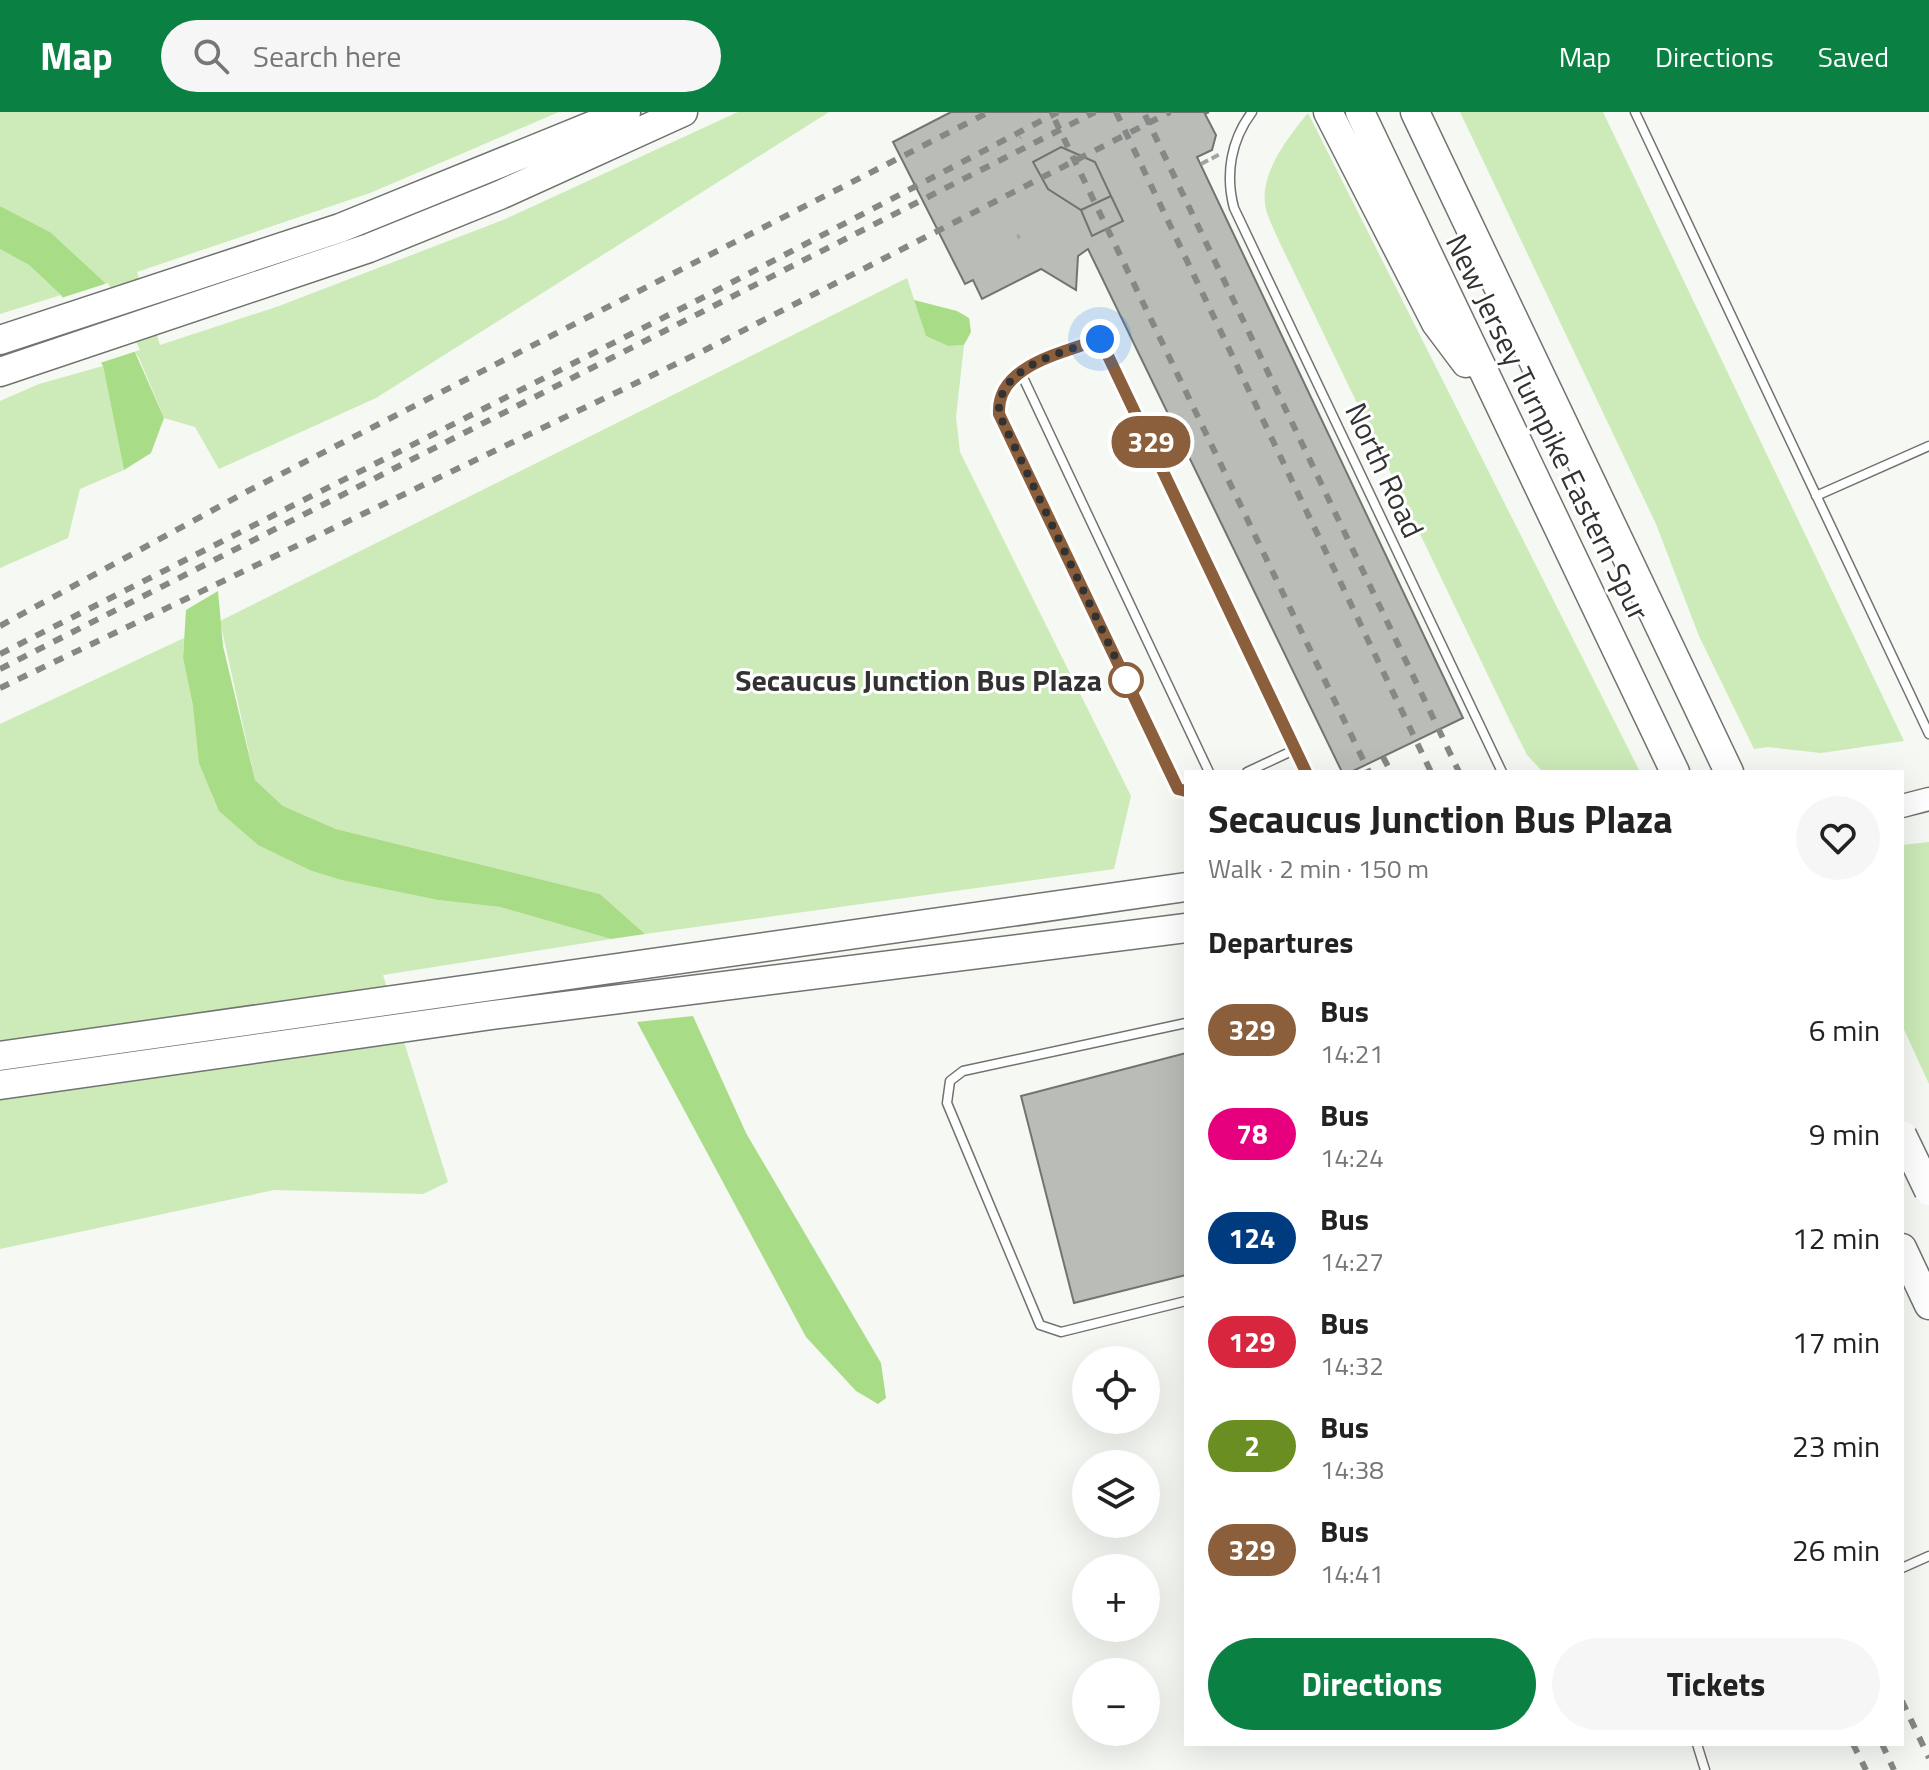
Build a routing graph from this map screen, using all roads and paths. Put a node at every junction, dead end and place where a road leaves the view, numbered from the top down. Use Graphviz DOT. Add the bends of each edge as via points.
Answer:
graph roads {
  1 [pos="604,112"];
  2 [pos="626,112"];
  3 [pos="683,112"];
  4 [pos="1252,112"];
  5 [pos="1328,112"];
  6 [pos="1360,112"];
  7 [pos="1415,112"];
  8 [pos="1636,114"];
  9 [pos="541,146"];
  10 [pos="166,303"];
  11 [pos="0,340"];
  12 [pos="1020,371"];
  13 [pos="0,372"];
  14 [pos="1508,420"];
  15 [pos="1929,446"];
  16 [pos="1816,496"];
  17 [pos="1929,734"];
  18 [pos="1294,750"];
  19 [pos="1670,760"];
  20 [pos="1263,769"];
  21 [pos="1208,770"];
  22 [pos="1304,770"];
  23 [pos="1501,770"];
  24 [pos="1728,770"];
  25 [pos="1184,790"];
  26 [pos="1904,796"];
  27 [pos="1929,797"];
  28 [pos="1904,805"];
  29 [pos="1184,887"];
  30 [pos="1184,928"];
  31 [pos="1184,1023"];
  32 [pos="0,1056"];
  33 [pos="0,1085"];
  34 [pos="1904,1140"];
  35 [pos="1929,1171"];
  36 [pos="1922,1183"];
  37 [pos="1904,1252"];
  38 [pos="1184,1301"];
  39 [pos="1929,1305"];
  40 [pos="1929,1556"];
  41 [pos="1904,1567"];
  42 [pos="1698,1746"];
  43 [pos="1705,1770"];
  1 -- 9 [label="highway"];
  2 -- 9 [label="highway"];
  3 -- 10 [label="highway" via="454,215 318,267"];
  4 -- 23 [label="lane, North Road" via="1234,147 1230,188 1238,216"];
  5 -- 14 [label="highway" via="1436,323"];
  6 -- 14 [label="highway, New Jersey Turnpike Eastern Spur"];
  7 -- 24 [label="highway, New Jersey Turnpike Eastern Spur"];
  8 -- 16 [label="lane"];
  9 -- 10 [label="highway"];
  10 -- 11 [label="highway"];
  10 -- 13 [label="highway"];
  12 -- 18 [label="lane" via="1100,339"];
  12 -- 21 [label="lane"];
  12 -- 25 [label="lane" via="1006,382 999,414 1178,789"];
  14 -- 19 [label="highway, New Jersey Turnpike Eastern Spur"];
  15 -- 16 [label="lane"];
  16 -- 17 [label="lane"];
  18 -- 20 [label="lane"];
  18 -- 22 [label="lane"];
  26 -- 27 [label="main road"];
  27 -- 28 [label="main road"];
  29 -- 32 [label="highway"];
  30 -- 33 [label="highway" via="507,1013"];
  31 -- 38 [label="lane" via="963,1071 950,1081 947,1103 1040,1325 1061,1332"];
  34 -- 36 [label="highway, bridge"];
  35 -- 36 [label="lane"];
  37 -- 39 [label="highway"];
  40 -- 41 [label="lane"];
  42 -- 43 [label="lane"];
}
